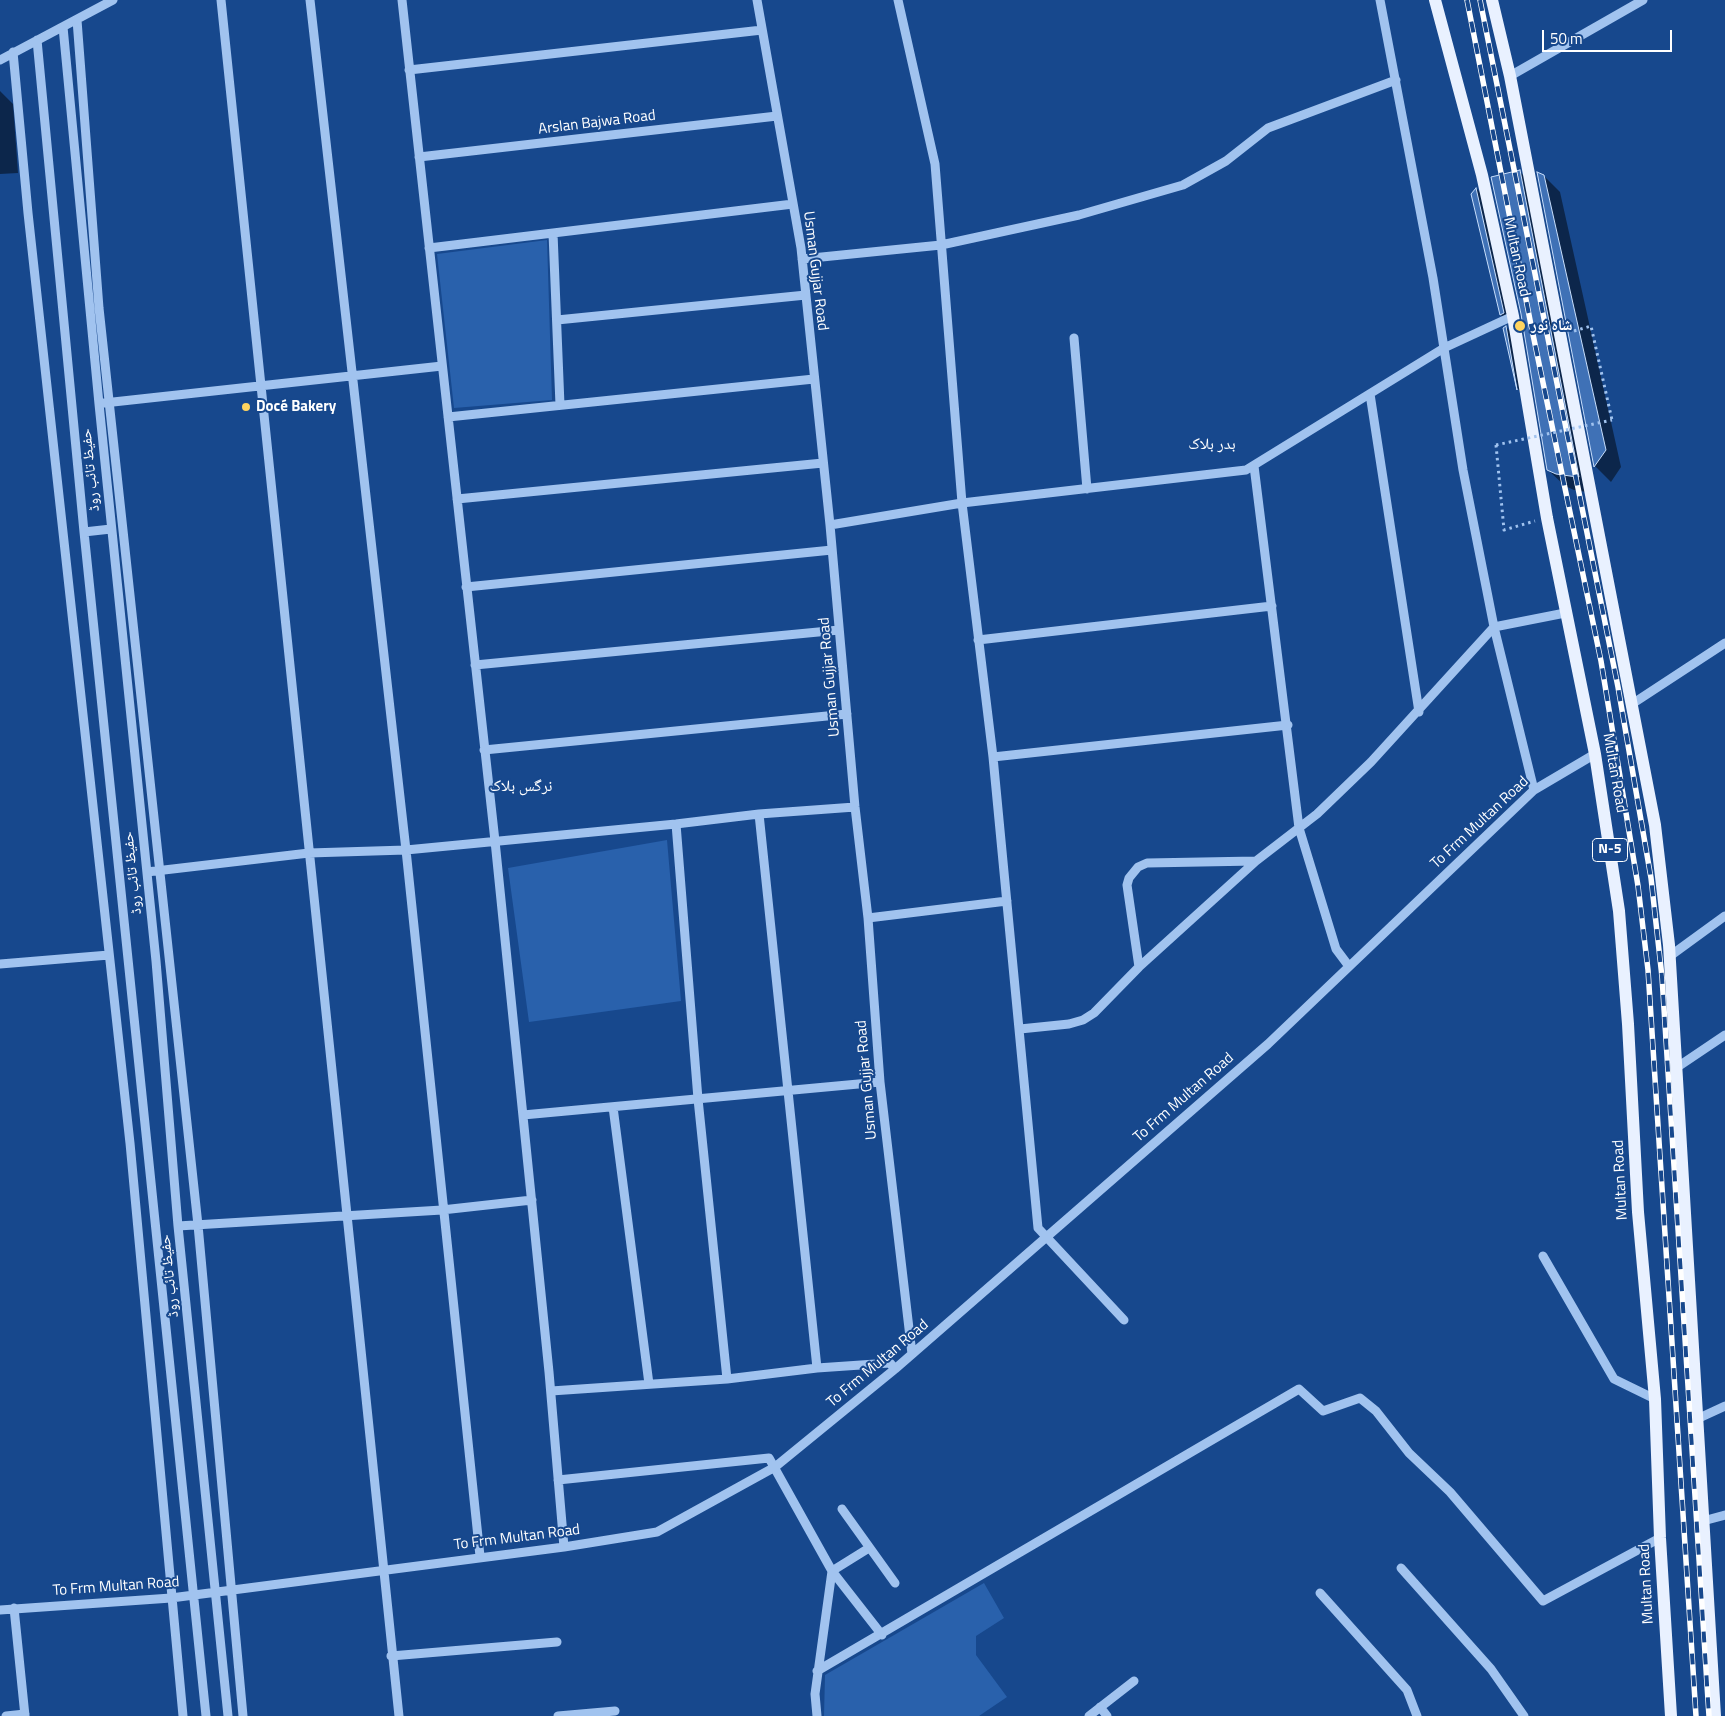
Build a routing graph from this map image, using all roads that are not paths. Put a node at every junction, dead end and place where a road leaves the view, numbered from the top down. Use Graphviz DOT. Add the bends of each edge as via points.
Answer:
graph roads {
  1 [pos="114,0"];
  2 [pos="221,0"];
  3 [pos="310,0"];
  4 [pos="402,0"];
  5 [pos="757,0"];
  6 [pos="898,0"];
  7 [pos="1380,0"];
  8 [pos="1434,0"];
  9 [pos="1492,0"];
  10 [pos="1643,0"];
  11 [pos="77,20"];
  12 [pos="63,27"];
  13 [pos="762,30"];
  14 [pos="37,40"];
  15 [pos="13,52"];
  16 [pos="0,60"];
  17 [pos="409,70"];
  18 [pos="1510,76"];
  19 [pos="1396,80"];
  20 [pos="777,116"];
  21 [pos="419,157"];
  22 [pos="793,204"];
  23 [pos="553,233"];
  24 [pos="941,245"];
  25 [pos="429,248"];
  26 [pos="802,259"];
  27 [pos="806,295"];
  28 [pos="1513,316"];
  29 [pos="556,320"];
  30 [pos="1074,338"];
  31 [pos="1444,348"];
  32 [pos="442,366"];
  33 [pos="353,376"];
  34 [pos="814,379"];
  35 [pos="262,386"];
  36 [pos="1370,394"];
  37 [pos="109,403"];
  38 [pos="99,404"];
  39 [pos="560,405"];
  40 [pos="448,417"];
  41 [pos="823,463"];
  42 [pos="1254,466"];
  43 [pos="1087,488"];
  44 [pos="457,499"];
  45 [pos="962,503"];
  46 [pos="830,525"];
  47 [pos="111,529"];
  48 [pos="84,532"];
  49 [pos="832,550"];
  50 [pos="466,587"];
  51 [pos="1272,606"];
  52 [pos="1565,613"];
  53 [pos="1494,627"];
  54 [pos="839,630"];
  55 [pos="978,640"];
  56 [pos="1725,643"];
  57 [pos="475,665"];
  58 [pos="1632,704"];
  59 [pos="1419,712"];
  60 [pos="847,714"];
  61 [pos="1288,725"];
  62 [pos="484,750"];
  63 [pos="1595,754"];
  64 [pos="993,757"];
  65 [pos="1534,790"];
  66 [pos="855,807"];
  67 [pos="760,814"];
  68 [pos="676,824"];
  69 [pos="1299,828"];
  70 [pos="495,840"];
  71 [pos="406,850"];
  72 [pos="309,853"];
  73 [pos="1256,861"];
  74 [pos="161,871"];
  75 [pos="147,872"];
  76 [pos="1007,901"];
  77 [pos="1725,916"];
  78 [pos="868,918"];
  79 [pos="110,955"];
  80 [pos="1670,956"];
  81 [pos="0,964"];
  82 [pos="1348,965"];
  83 [pos="1139,967"];
  84 [pos="129,973"];
  85 [pos="111,975"];
  86 [pos="1020,1029"];
  87 [pos="1725,1035"];
  88 [pos="1676,1068"];
  89 [pos="880,1082"];
  90 [pos="789,1090"];
  91 [pos="698,1099"];
  92 [pos="613,1107"];
  93 [pos="523,1115"];
  94 [pos="532,1200"];
  95 [pos="442,1210"];
  96 [pos="348,1214"];
  97 [pos="198,1225"];
  98 [pos="178,1226"];
  99 [pos="1046,1237"];
  100 [pos="1543,1256"];
  101 [pos="1124,1320"];
  102 [pos="912,1354"];
  103 [pos="817,1368"];
  104 [pos="895,1369"];
  105 [pos="727,1379"];
  106 [pos="649,1384"];
  107 [pos="551,1392"];
  108 [pos="1655,1399"];
  109 [pos="1725,1406"];
  110 [pos="1697,1419"];
  111 [pos="775,1467"];
  112 [pos="558,1480"];
  113 [pos="842,1510"];
  114 [pos="1725,1515"];
  115 [pos="1703,1521"];
  116 [pos="1660,1538"];
  117 [pos="564,1547"];
  118 [pos="869,1548"];
  119 [pos="480,1556"];
  120 [pos="1401,1568"];
  121 [pos="385,1570"];
  122 [pos="832,1571"];
  123 [pos="895,1583"];
  124 [pos="233,1591"];
  125 [pos="216,1592"];
  126 [pos="1320,1594"];
  127 [pos="194,1595"];
  128 [pos="171,1598"];
  129 [pos="14,1608"];
  130 [pos="0,1610"];
  131 [pos="882,1635"];
  132 [pos="557,1642"];
  133 [pos="391,1656"];
  134 [pos="817,1671"];
  135 [pos="1134,1681"];
  136 [pos="1100,1707"];
  137 [pos="1718,1710"];
  138 [pos="615,1711"];
  139 [pos="25,1715"];
  140 [pos="6,1716"];
  141 [pos="183,1716"];
  142 [pos="206,1716"];
  143 [pos="228,1716"];
  144 [pos="243,1716"];
  145 [pos="399,1716"];
  146 [pos="558,1716"];
  147 [pos="817,1716"];
  148 [pos="1089,1716"];
  149 [pos="1107,1716"];
  150 [pos="1417,1716"];
  151 [pos="1524,1716"];
  152 [pos="1671,1716"];
  1 -- 11 [label="street"];
  2 -- 35 [label="street"];
  3 -- 33 [label="street"];
  4 -- 17 [label="street"];
  5 -- 13 [label="street, Usman Gujjar Road"];
  6 -- 24 [label="street" via="934,164"];
  7 -- 19 [label="street"];
  8 -- 28 [label="main road, Multan Road / N-5" via="1482,175"];
  9 -- 18 [label="main road, Multan Road"];
  10 -- 18 [label="street"];
  11 -- 12 [label="street"];
  11 -- 37 [label="street"];
  12 -- 14 [label="street"];
  12 -- 38 [label="street, حفیظ تائب روڈ"];
  13 -- 17 [label="street"];
  13 -- 20 [label="street, Usman Gujjar Road"];
  14 -- 15 [label="street"];
  14 -- 48 [label="street, حفیظ تائب روڈ"];
  15 -- 16 [label="street"];
  15 -- 79 [label="street"];
  17 -- 21 [label="street"];
  18 -- 58 [label="main road, Multan Road"];
  19 -- 24 [label="street" via="1268,128 1226,161 1182,185 1079,216"];
  19 -- 31 [label="street"];
  20 -- 21 [label="street, Arslan Bajwa Road"];
  20 -- 22 [label="street, Usman Gujjar Road"];
  21 -- 25 [label="street"];
  22 -- 23 [label="street"];
  22 -- 26 [label="street, Usman Gujjar Road"];
  23 -- 25 [label="street"];
  23 -- 29 [label="street"];
  24 -- 26 [label="street"];
  24 -- 45 [label="street"];
  25 -- 32 [label="street"];
  26 -- 27 [label="street, Usman Gujjar Road"];
  27 -- 29 [label="street"];
  27 -- 34 [label="street, Usman Gujjar Road"];
  28 -- 31 [label="street"];
  28 -- 52 [label="main road, Multan Road / N-5"];
  29 -- 39 [label="street"];
  30 -- 43 [label="street"];
  31 -- 36 [label="street"];
  31 -- 53 [label="street" via="1463,470"];
  32 -- 33 [label="street"];
  32 -- 40 [label="street"];
  33 -- 35 [label="street"];
  33 -- 71 [label="street"];
  34 -- 39 [label="street"];
  34 -- 41 [label="street, Usman Gujjar Road"];
  35 -- 37 [label="street"];
  35 -- 72 [label="street"];
  36 -- 42 [label="street"];
  36 -- 59 [label="street"];
  37 -- 38 [label="street"];
  37 -- 74 [label="street"];
  38 -- 47 [label="street, حفیظ تائب روڈ"];
  39 -- 40 [label="street"];
  40 -- 44 [label="street"];
  41 -- 44 [label="street"];
  41 -- 46 [label="street, Usman Gujjar Road"];
  42 -- 43 [label="street" via="1246,470"];
  42 -- 51 [label="street"];
  43 -- 45 [label="street"];
  44 -- 50 [label="street"];
  45 -- 46 [label="street"];
  45 -- 55 [label="street"];
  46 -- 49 [label="street, Usman Gujjar Road"];
  47 -- 48 [label="street"];
  47 -- 75 [label="street, حفیظ تائب روڈ"];
  48 -- 84 [label="street, حفیظ تائب روڈ"];
  49 -- 50 [label="street"];
  49 -- 54 [label="street, Usman Gujjar Road"];
  50 -- 57 [label="street"];
  51 -- 55 [label="street"];
  51 -- 61 [label="street"];
  52 -- 53 [label="street"];
  52 -- 63 [label="main road, Multan Road / N-5"];
  53 -- 59 [label="street"];
  53 -- 65 [label="street"];
  54 -- 57 [label="street"];
  54 -- 60 [label="street, Usman Gujjar Road"];
  55 -- 64 [label="street"];
  56 -- 58 [label="street"];
  57 -- 62 [label="street"];
  58 -- 80 [label="main road, Multan Road" via="1655,825"];
  59 -- 69 [label="street" via="1371,762"];
  60 -- 62 [label="street"];
  60 -- 66 [label="street, Usman Gujjar Road"];
  61 -- 64 [label="street"];
  61 -- 69 [label="street"];
  62 -- 70 [label="street"];
  63 -- 65 [label="street, To Frm Multan Road"];
  63 -- 108 [label="main road, Multan Road / N-5" via="1619,911 1638,1212"];
  64 -- 76 [label="street"];
  65 -- 82 [label="street, To Frm Multan Road"];
  66 -- 67 [label="street"];
  66 -- 78 [label="street, Usman Gujjar Road"];
  67 -- 68 [label="street"];
  67 -- 90 [label="street"];
  68 -- 70 [label="street"];
  68 -- 91 [label="street"];
  69 -- 73 [label="street"];
  69 -- 82 [label="street" via="1336,949"];
  70 -- 71 [label="street"];
  70 -- 93 [label="street"];
  71 -- 72 [label="street"];
  71 -- 95 [label="street"];
  72 -- 74 [label="street"];
  72 -- 96 [label="street"];
  73 -- 83 [label="street"];
  73 -- 83 [label="street" via="1147,863 1138,867 1127,885"];
  74 -- 75 [label="street"];
  74 -- 97 [label="street"];
  75 -- 98 [label="street, حفیظ تائب روڈ"];
  76 -- 78 [label="street"];
  76 -- 86 [label="street"];
  77 -- 80 [label="street"];
  78 -- 89 [label="street, Usman Gujjar Road"];
  79 -- 81 [label="street"];
  79 -- 85 [label="street"];
  80 -- 88 [label="main road, Multan Road"];
  82 -- 99 [label="street, To Frm Multan Road" via="1268,1044"];
  83 -- 86 [label="street" via="1083,1020"];
  84 -- 85 [label="street"];
  84 -- 127 [label="street, حفیظ تائب روڈ"];
  85 -- 128 [label="street" via="130,1143"];
  86 -- 99 [label="street" via="1038,1228"];
  87 -- 88 [label="street"];
  88 -- 110 [label="main road, Multan Road"];
  89 -- 90 [label="street"];
  89 -- 102 [label="street, Usman Gujjar Road"];
  90 -- 91 [label="street"];
  90 -- 103 [label="street"];
  91 -- 92 [label="street"];
  91 -- 105 [label="street"];
  92 -- 93 [label="street"];
  92 -- 106 [label="street"];
  93 -- 94 [label="street"];
  94 -- 95 [label="street"];
  94 -- 107 [label="street"];
  95 -- 96 [label="street"];
  95 -- 119 [label="street"];
  96 -- 97 [label="street"];
  96 -- 121 [label="street"];
  97 -- 98 [label="street"];
  97 -- 124 [label="street"];
  98 -- 125 [label="street, حفیظ تائب روڈ"];
  99 -- 101 [label="street"];
  99 -- 102 [label="street, To Frm Multan Road"];
  100 -- 108 [label="street" via="1614,1379"];
  102 -- 104 [label="street, To Frm Multan Road"];
  103 -- 104 [label="street" via="890,1363"];
  103 -- 105 [label="street"];
  104 -- 111 [label="street, To Frm Multan Road"];
  105 -- 106 [label="street"];
  106 -- 107 [label="street"];
  107 -- 112 [label="street"];
  108 -- 116 [label="main road, Multan Road / N-5"];
  109 -- 110 [label="street"];
  110 -- 115 [label="main road, Multan Road"];
  111 -- 112 [label="street" via="769,1458"];
  111 -- 117 [label="street, To Frm Multan Road" via="657,1532"];
  111 -- 122 [label="street"];
  112 -- 117 [label="street"];
  113 -- 118 [label="street"];
  114 -- 115 [label="street"];
  115 -- 137 [label="main road, Multan Road"];
  116 -- 131 [label="street" via="1543,1601 1450,1492 1402,1446 1376,1410 1360,1398 1323,1411 1298,1389"];
  116 -- 152 [label="main road, Multan Road / N-5"];
  117 -- 119 [label="street, To Frm Multan Road"];
  118 -- 122 [label="street"];
  118 -- 123 [label="street"];
  119 -- 121 [label="street, To Frm Multan Road"];
  120 -- 151 [label="street" via="1490,1669"];
  121 -- 124 [label="street, To Frm Multan Road"];
  121 -- 133 [label="street"];
  122 -- 131 [label="street"];
  122 -- 134 [label="street"];
  124 -- 125 [label="street, To Frm Multan Road"];
  124 -- 144 [label="street"];
  125 -- 127 [label="street, To Frm Multan Road"];
  125 -- 143 [label="street, حفیظ تائب روڈ"];
  126 -- 150 [label="street" via="1406,1690"];
  127 -- 128 [label="street, To Frm Multan Road"];
  127 -- 142 [label="street, حفیظ تائب روڈ"];
  128 -- 129 [label="street, To Frm Multan Road"];
  128 -- 141 [label="street"];
  129 -- 130 [label="street, To Frm Multan Road"];
  129 -- 139 [label="street"];
  131 -- 134 [label="street"];
  132 -- 133 [label="street"];
  133 -- 145 [label="street"];
  134 -- 147 [label="street"];
  135 -- 136 [label="street"];
  136 -- 148 [label="street"];
  136 -- 149 [label="street"];
  138 -- 146 [label="street"];
  139 -- 140 [label="street"];
}
